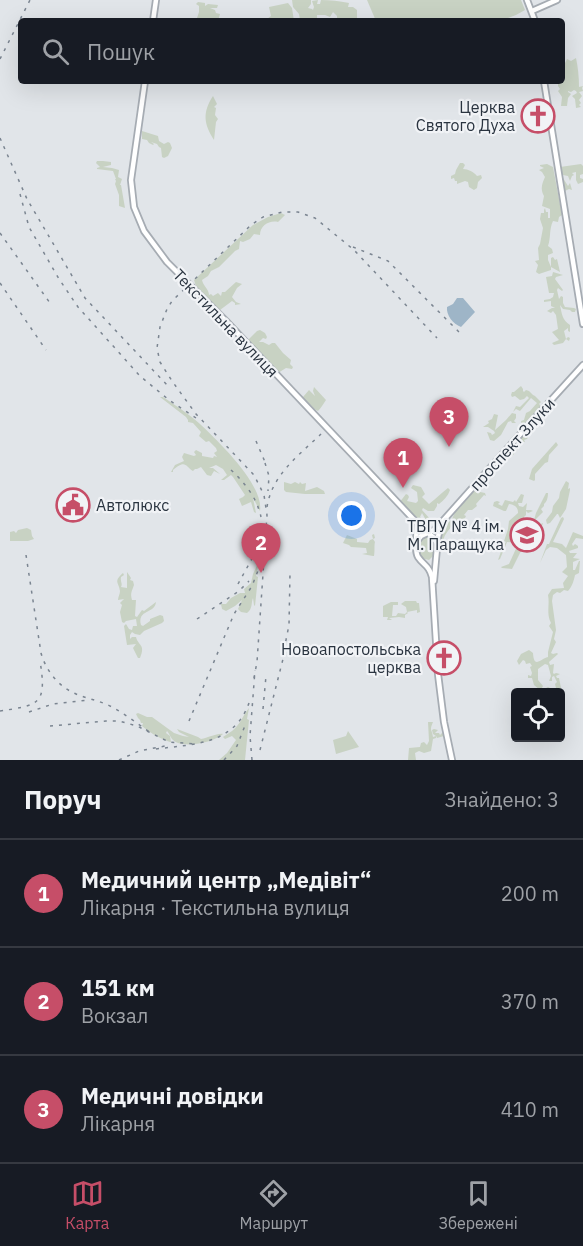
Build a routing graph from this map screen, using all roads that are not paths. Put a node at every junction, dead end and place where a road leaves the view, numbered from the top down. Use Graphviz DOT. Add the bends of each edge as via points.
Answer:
graph roads {
  1 [pos="156,0"];
  2 [pos="526,0"];
  3 [pos="557,0"];
  4 [pos="532,11"];
  5 [pos="153,18"];
  6 [pos="534,18"];
  7 [pos="145,84"];
  8 [pos="544,84"];
  9 [pos="583,324"];
  10 [pos="583,365"];
  11 [pos="441,523"];
  12 [pos="417,524"];
  13 [pos="428,534"];
  14 [pos="417,541"];
  15 [pos="437,543"];
  16 [pos="436,555"];
  17 [pos="423,562"];
  18 [pos="433,587"];
  19 [pos="452,760"];
  1 -- 5 [label="main road"];
  2 -- 4 [label="main road"];
  3 -- 4 [label="main road"];
  4 -- 6 [label="main road"];
  7 -- 12 [label="main road, Текстильна вулиця" via="131,178 134,207 144,231 167,262"];
  8 -- 9 [label="main road"];
  10 -- 11 [label="main road, проспект Злуки"];
  11 -- 13 [label="main road, проспект Злуки"];
  11 -- 15 [label="main road"];
  12 -- 13 [label="main road, Текстильна вулиця"];
  12 -- 14 [label="main road"];
  13 -- 14 [label="main road"];
  13 -- 15 [label="main road"];
  14 -- 17 [label="main road" via="416,554"];
  15 -- 16 [label="main road"];
  16 -- 17 [label="main road"];
  16 -- 18 [label="main road"];
  17 -- 18 [label="main road" via="430,569"];
  18 -- 19 [label="main road" via="438,674"];
}
